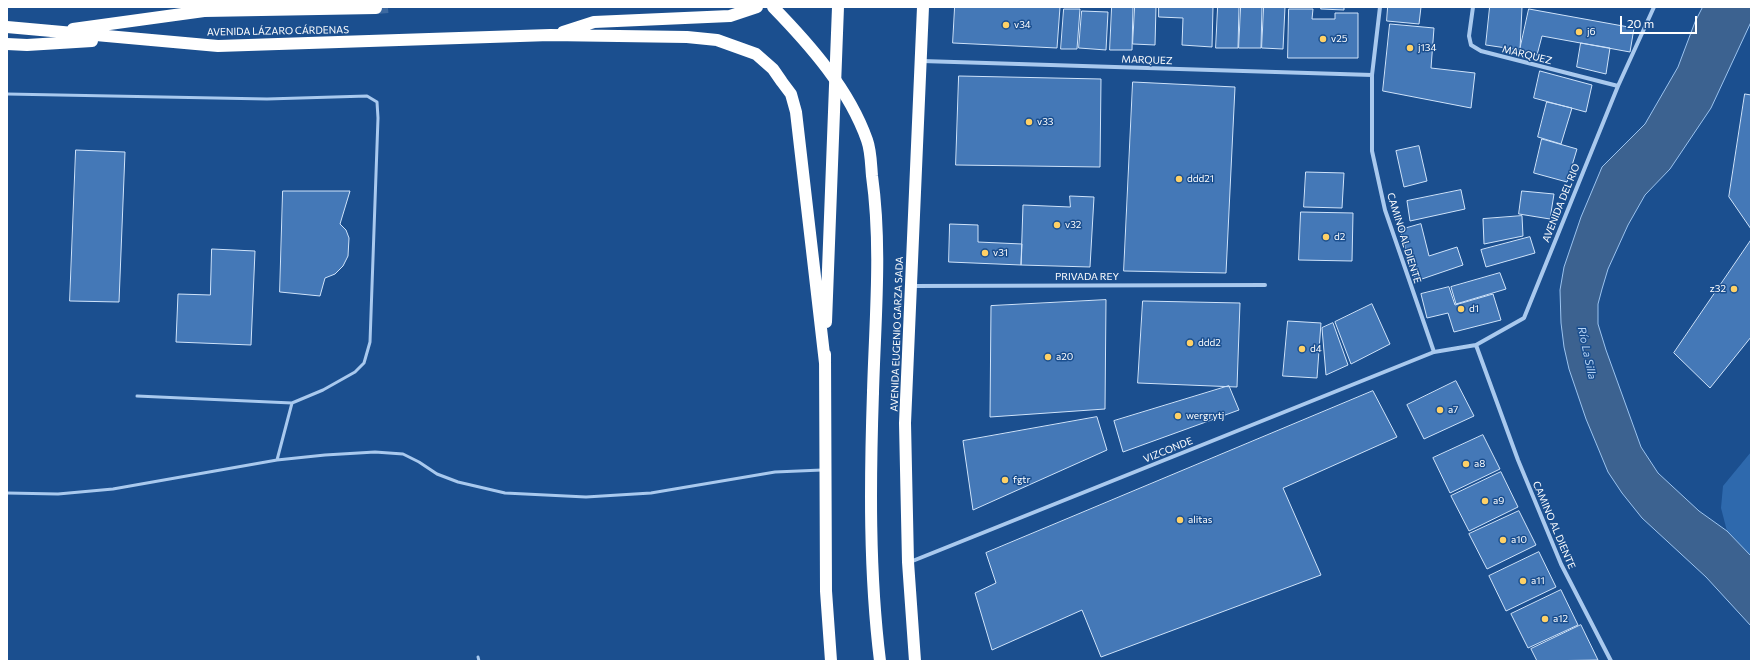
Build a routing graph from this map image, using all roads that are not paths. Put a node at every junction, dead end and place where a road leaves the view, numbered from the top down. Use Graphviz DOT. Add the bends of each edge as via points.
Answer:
graph roads {
  1 [pos="166,7"];
  2 [pos="757,7"];
  3 [pos="773,7"];
  4 [pos="838,7"];
  5 [pos="923,7"];
  6 [pos="1380,7"];
  7 [pos="1473,7"];
  8 [pos="1654,7"];
  9 [pos="376,8"];
  10 [pos="204,11"];
  11 [pos="7,27"];
  12 [pos="52,31"];
  13 [pos="550,35"];
  14 [pos="126,38"];
  15 [pos="7,44"];
  16 [pos="921,61"];
  17 [pos="1372,75"];
  18 [pos="1618,86"];
  19 [pos="7,94"];
  20 [pos="1265,285"];
  21 [pos="910,286"];
  22 [pos="1476,345"];
  23 [pos="1434,352"];
  24 [pos="824,363"];
  25 [pos="137,396"];
  26 [pos="292,404"];
  27 [pos="278,460"];
  28 [pos="824,470"];
  29 [pos="7,493"];
  30 [pos="908,562"];
  31 [pos="831,661"];
  32 [pos="880,661"];
  33 [pos="915,661"];
  34 [pos="1611,661"];
  1 -- 10 [label="highway"];
  2 -- 13 [label="highway" via="730,16 594,22"];
  3 -- 32 [label="highway, bridge" via="832,76 857,117 867,142 875,197 877,254 870,480"];
  4 -- 24 [label="highway"];
  5 -- 16 [label="highway, AVENIDA EUGENIO GARZA SADA"];
  6 -- 17 [label="street, CAMINO AL DIENTE"];
  7 -- 18 [label="street, MARQUEZ" via="1470,40 1471,45 1481,51"];
  8 -- 18 [label="street, AVENIDA DEL RIO"];
  9 -- 10 [label="highway"];
  10 -- 12 [label="highway"];
  11 -- 12 [label="highway, AVENIDA LÁZARO CÁRDENAS"];
  12 -- 14 [label="highway, AVENIDA LÁZARO CÁRDENAS"];
  13 -- 14 [label="highway, AVENIDA LÁZARO CÁRDENAS" via="218,46"];
  13 -- 24 [label="highway" via="686,36 717,40 756,54 773,69 791,94 796,112"];
  14 -- 15 [label="highway" via="26,46"];
  16 -- 17 [label="street, MARQUEZ"];
  16 -- 21 [label="highway, AVENIDA EUGENIO GARZA SADA"];
  17 -- 23 [label="street, CAMINO AL DIENTE" via="1372,151 1385,210"];
  18 -- 22 [label="street, AVENIDA DEL RIO" via="1524,318"];
  19 -- 26 [label="lane" via="268,99 367,96 377,102 370,342 364,363 355,372"];
  20 -- 21 [label="street, PRIVADA REY"];
  21 -- 30 [label="highway, AVENIDA EUGENIO GARZA SADA" via="906,423"];
  22 -- 23 [label="street, AVENIDA DEL RIO"];
  22 -- 34 [label="street, CAMINO AL DIENTE" via="1518,460 1561,564"];
  23 -- 30 [label="street, VIZCONDE"];
  24 -- 28 [label="highway"];
  25 -- 26 [label="lane"];
  26 -- 27 [label="lane"];
  27 -- 28 [label="lane" via="325,455 403,454 437,474 458,482 505,493 586,497 651,493 775,472"];
  27 -- 29 [label="lane" via="113,489 58,494"];
  28 -- 31 [label="highway" via="826,590"];
  30 -- 33 [label="highway, AVENIDA EUGENIO GARZA SADA"];
}
